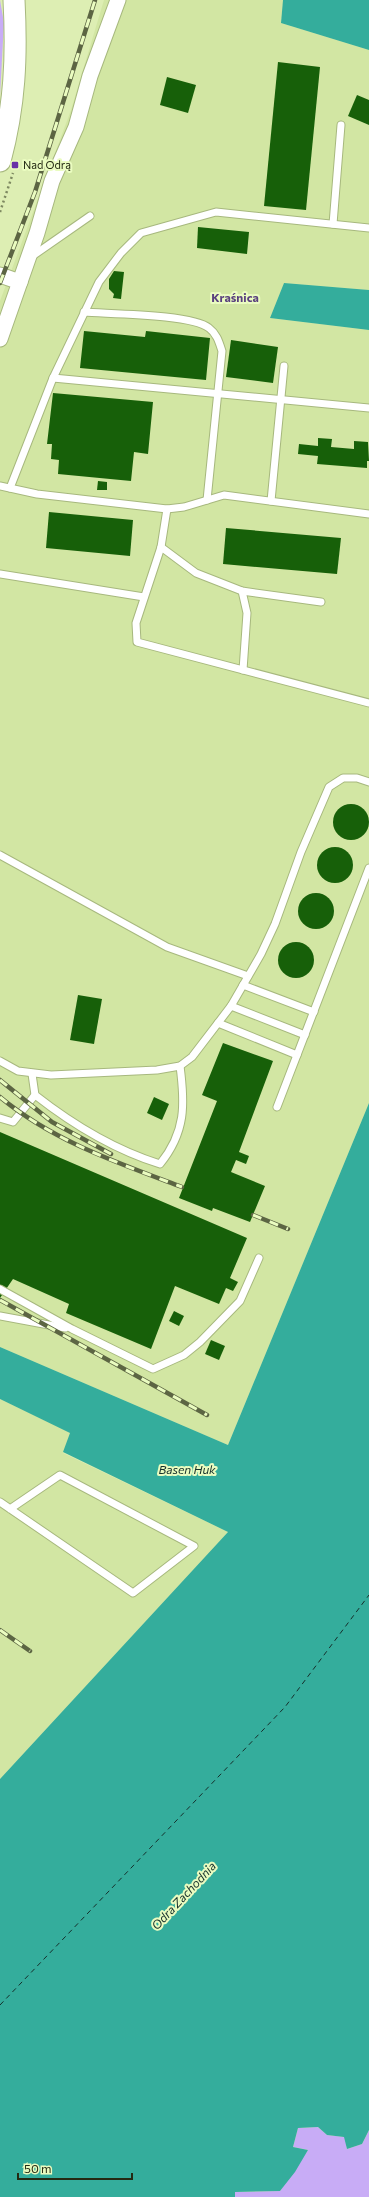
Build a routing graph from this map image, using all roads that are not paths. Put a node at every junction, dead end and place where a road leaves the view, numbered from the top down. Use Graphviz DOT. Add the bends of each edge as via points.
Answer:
graph roads {
  1 [pos="14,0"];
  2 [pos="118,0"];
  3 [pos="341,125"];
  4 [pos="0,160"];
  5 [pos="90,216"];
  6 [pos="333,224"];
  7 [pos="369,228"];
  8 [pos="28,260"];
  9 [pos="0,275"];
  10 [pos="20,282"];
  11 [pos="84,312"];
  12 [pos="0,339"];
  13 [pos="284,366"];
  14 [pos="53,378"];
  15 [pos="218,394"];
  16 [pos="282,400"];
  17 [pos="369,408"];
  18 [pos="0,486"];
  19 [pos="10,488"];
  20 [pos="207,500"];
  21 [pos="271,501"];
  22 [pos="167,509"];
  23 [pos="369,514"];
  24 [pos="161,547"];
  25 [pos="0,574"];
  26 [pos="242,591"];
  27 [pos="144,597"];
  28 [pos="321,602"];
  29 [pos="243,670"];
  30 [pos="369,703"];
  31 [pos="369,782"];
  32 [pos="0,855"];
  33 [pos="369,868"];
  34 [pos="248,976"];
  35 [pos="243,985"];
  36 [pos="231,1006"];
  37 [pos="314,1012"];
  38 [pos="218,1023"];
  39 [pos="305,1036"];
  40 [pos="297,1055"];
  41 [pos="0,1061"];
  42 [pos="180,1066"];
  43 [pos="32,1074"];
  44 [pos="35,1095"];
  45 [pos="277,1107"];
  46 [pos="0,1118"];
  47 [pos="259,1258"];
  48 [pos="0,1289"];
  49 [pos="0,1316"];
  50 [pos="72,1329"];
  51 [pos="0,1502"];
  52 [pos="10,1509"];
  1 -- 4 [label="street" via="15,85"];
  2 -- 8 [label="street" via="90,76 76,127 52,181"];
  3 -- 6 [label="lane"];
  5 -- 8 [label="lane"];
  6 -- 7 [label="lane"];
  6 -- 11 [label="lane" via="216,212 141,233 121,253 99,282"];
  8 -- 10 [label="street"];
  9 -- 10 [label="street"];
  10 -- 12 [label="street"];
  11 -- 14 [label="lane"];
  11 -- 15 [label="lane" via="191,320 208,327 218,338 222,351"];
  13 -- 16 [label="lane"];
  14 -- 15 [label="lane"];
  14 -- 19 [label="lane"];
  15 -- 16 [label="lane"];
  15 -- 20 [label="lane"];
  16 -- 17 [label="lane"];
  16 -- 21 [label="lane"];
  18 -- 19 [label="lane"];
  19 -- 22 [label="lane" via="37,494"];
  20 -- 21 [label="lane" via="224,495"];
  20 -- 22 [label="lane"];
  21 -- 23 [label="lane"];
  22 -- 24 [label="lane"];
  24 -- 26 [label="lane" via="196,574"];
  24 -- 27 [label="lane"];
  25 -- 27 [label="lane"];
  26 -- 28 [label="lane"];
  26 -- 29 [label="lane" via="247,613"];
  27 -- 29 [label="lane" via="136,623 136,642"];
  29 -- 30 [label="lane"];
  31 -- 34 [label="lane" via="357,778 343,778 329,786 275,924"];
  32 -- 34 [label="lane" via="167,947"];
  33 -- 37 [label="lane"];
  34 -- 35 [label="lane"];
  35 -- 36 [label="lane"];
  35 -- 37 [label="lane"];
  36 -- 38 [label="lane"];
  36 -- 39 [label="lane"];
  37 -- 39 [label="lane"];
  38 -- 40 [label="lane"];
  38 -- 42 [label="lane" via="192,1058"];
  39 -- 40 [label="lane"];
  40 -- 45 [label="lane"];
  41 -- 43 [label="lane" via="18,1071"];
  42 -- 43 [label="lane" via="130,1072"];
  42 -- 44 [label="lane" via="184,1099 180,1128 169,1153 160,1164 136,1156 76,1124"];
  43 -- 44 [label="lane"];
  44 -- 46 [label="lane" via="13,1122"];
  47 -- 50 [label="lane" via="240,1301 228,1314 184,1355 153,1369"];
  48 -- 50 [label="lane"];
  49 -- 50 [label="lane"];
  51 -- 52 [label="lane"];
  52 -- 52 [label="lane" via="133,1593 194,1546 60,1475"];
}
